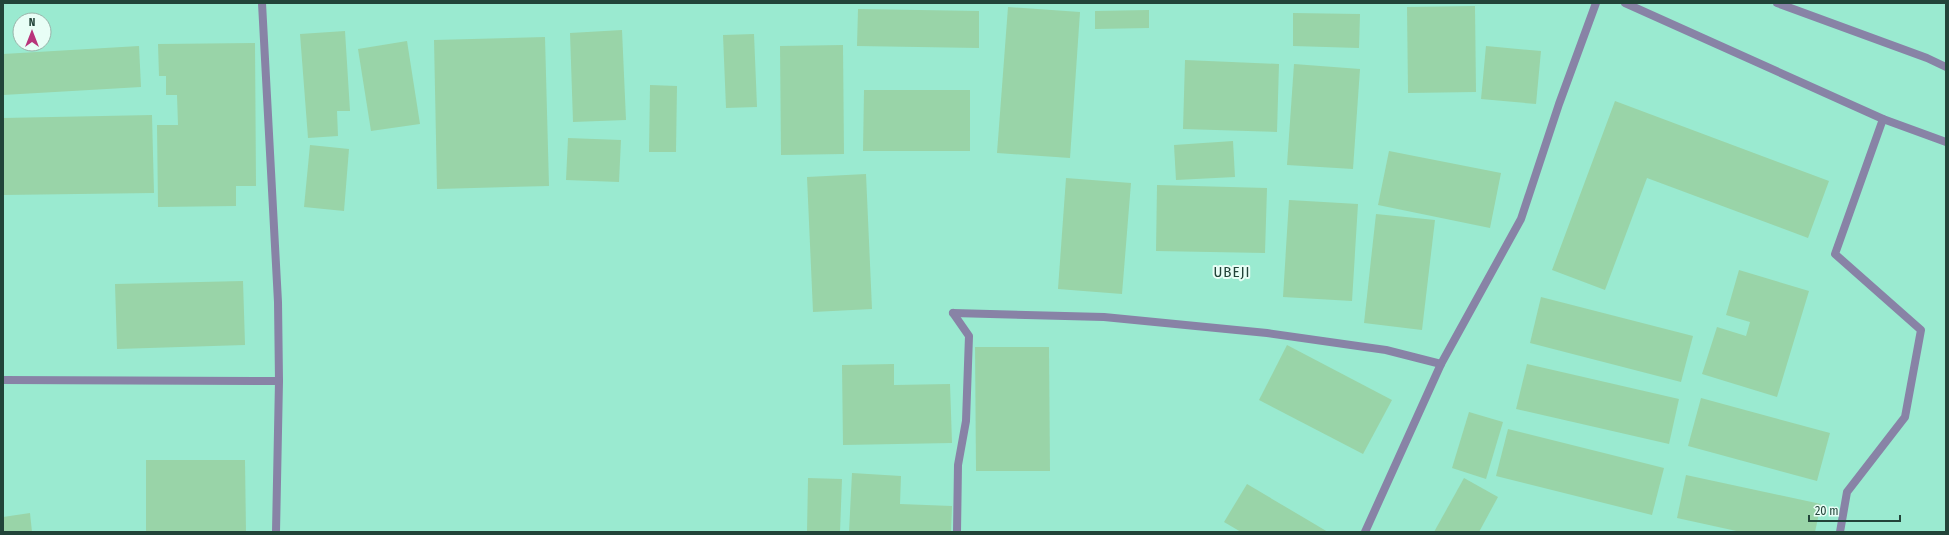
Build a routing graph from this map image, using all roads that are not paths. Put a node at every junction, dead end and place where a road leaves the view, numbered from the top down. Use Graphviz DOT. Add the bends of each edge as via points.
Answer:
graph roads {
  1 [pos="262,3"];
  2 [pos="1596,3"];
  3 [pos="1625,3"];
  4 [pos="1777,3"];
  5 [pos="1946,67"];
  6 [pos="1883,119"];
  7 [pos="1946,142"];
  8 [pos="1441,364"];
  9 [pos="3,380"];
  10 [pos="279,381"];
  11 [pos="276,532"];
  12 [pos="957,532"];
  13 [pos="1365,532"];
  14 [pos="1840,532"];
  1 -- 10 [label="street" via="278,302"];
  2 -- 8 [label="street" via="1521,219"];
  3 -- 6 [label="street"];
  4 -- 5 [label="street"];
  6 -- 7 [label="street"];
  6 -- 14 [label="street" via="1835,254 1921,330 1905,417 1846,492"];
  8 -- 12 [label="street" via="1386,350 1267,333 1104,317 953,313 969,336 966,421 958,465"];
  8 -- 13 [label="street"];
  9 -- 10 [label="street"];
  10 -- 11 [label="street"];
}
